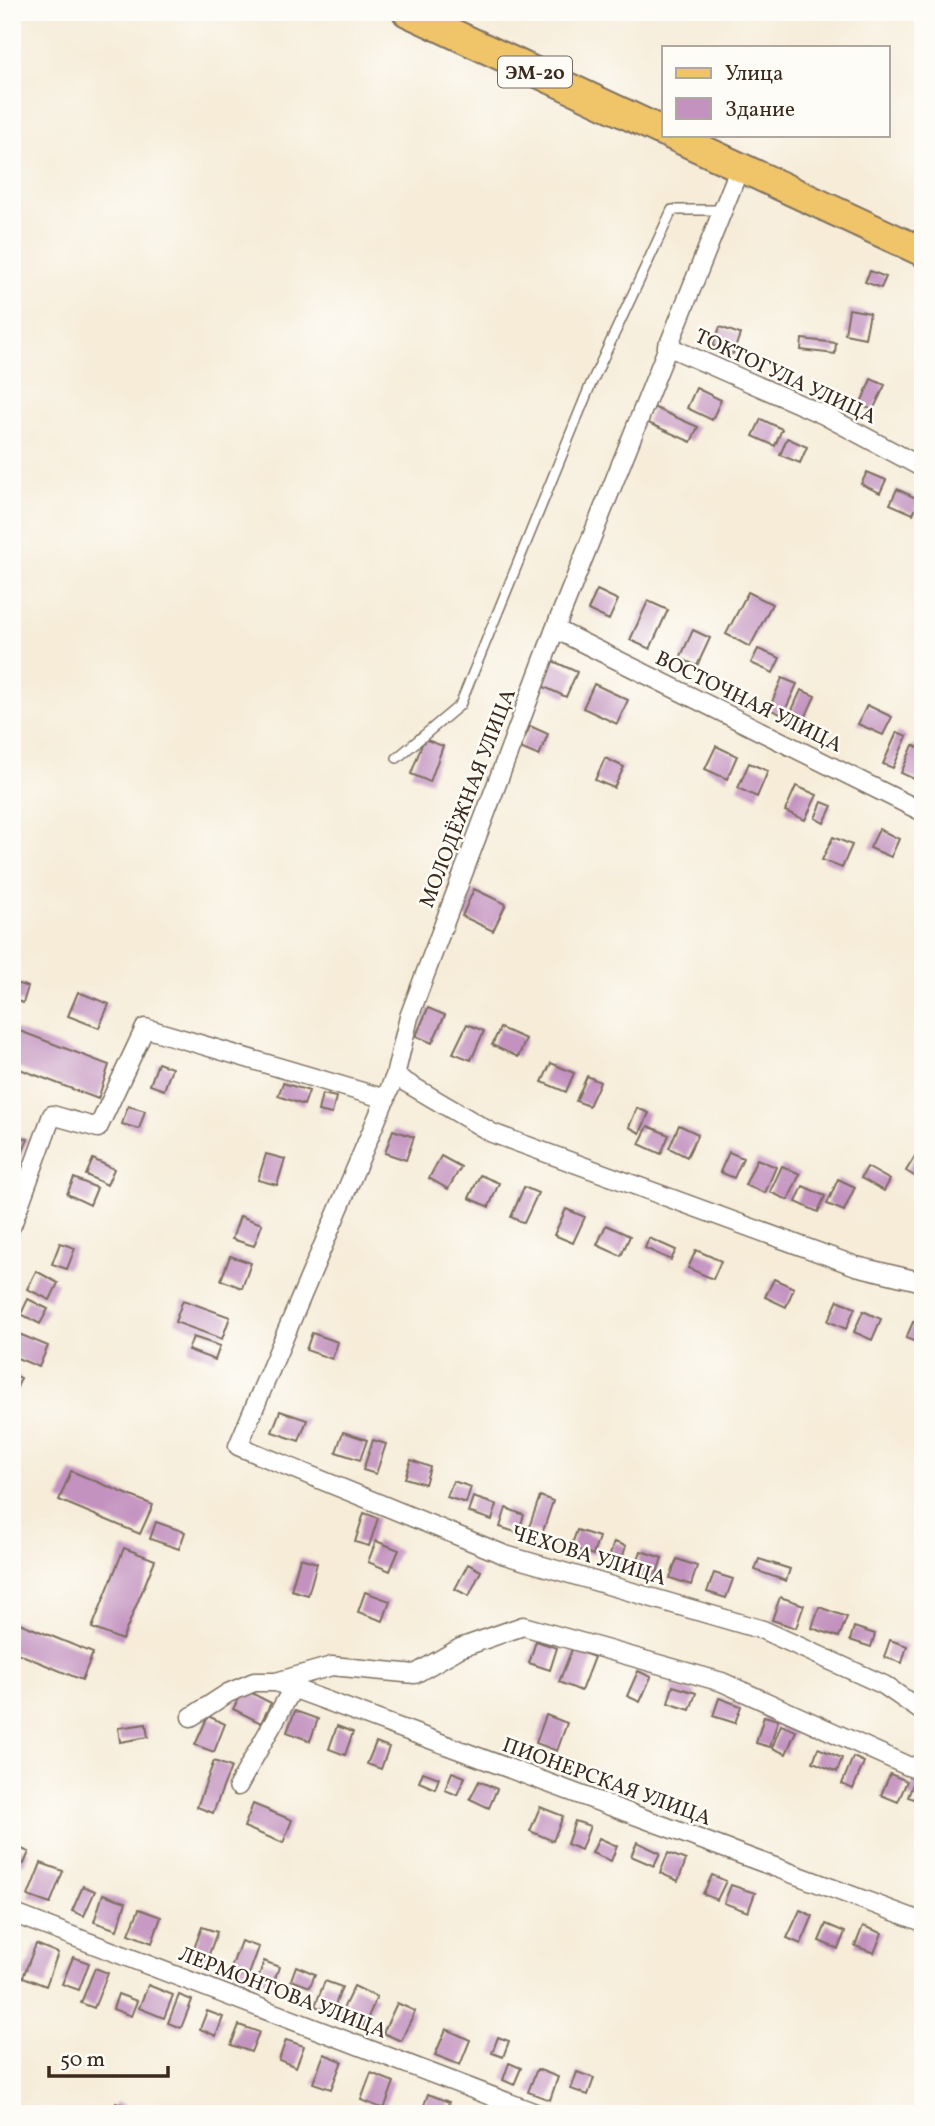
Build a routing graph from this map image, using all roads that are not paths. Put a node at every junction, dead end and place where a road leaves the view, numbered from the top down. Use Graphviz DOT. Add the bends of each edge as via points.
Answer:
graph roads {
  1 [pos="407,12"];
  2 [pos="662,131"];
  3 [pos="673,136"];
  4 [pos="740,167"];
  5 [pos="723,210"];
  6 [pos="923,252"];
  7 [pos="667,346"];
  8 [pos="923,468"];
  9 [pos="555,629"];
  10 [pos="397,758"];
  11 [pos="923,812"];
  12 [pos="396,1076"];
  13 [pos="386,1099"];
  14 [pos="12,1225"];
  15 [pos="923,1282"];
  16 [pos="238,1446"];
  17 [pos="284,1685"];
  18 [pos="923,1712"];
  19 [pos="191,1717"];
  20 [pos="923,1764"];
  21 [pos="239,1786"];
  22 [pos="12,1913"];
  23 [pos="923,1922"];
  24 [pos="538,2114"];
  1 -- 2 [label="main road, ЭМ-20"];
  3 -- 4 [label="main road"];
  4 -- 5 [label="street, МОЛОДЁЖНАЯ УЛИЦА"];
  4 -- 6 [label="main road"];
  5 -- 7 [label="street, МОЛОДЁЖНАЯ УЛИЦА"];
  5 -- 10 [label="lane" via="672,210 590,386 460,705"];
  7 -- 8 [label="street, ТОКТОГУЛА УЛИЦА" via="824,415"];
  7 -- 9 [label="street, МОЛОДЁЖНАЯ УЛИЦА"];
  9 -- 11 [label="street, ВОСТОЧНАЯ УЛИЦА"];
  9 -- 12 [label="street, МОЛОДЁЖНАЯ УЛИЦА" via="409,1017"];
  12 -- 13 [label="street, МОЛОДЁЖНАЯ УЛИЦА"];
  12 -- 15 [label="street" via="492,1133 856,1266"];
  13 -- 14 [label="street" via="145,1028 98,1128 52,1115"];
  13 -- 16 [label="street, МОЛОДЁЖНАЯ УЛИЦА"];
  16 -- 18 [label="street, ЧЕХОВА УЛИЦА" via="505,1555 763,1630 884,1685"];
  17 -- 19 [label="street" via="254,1682"];
  17 -- 20 [label="street" via="332,1666 415,1674 460,1648 523,1626 722,1682 910,1767"];
  17 -- 21 [label="street"];
  17 -- 23 [label="street, ПИОНЕРСКАЯ УЛИЦА"];
  22 -- 24 [label="street, ЛЕРМОНТОВА УЛИЦА"];
}
